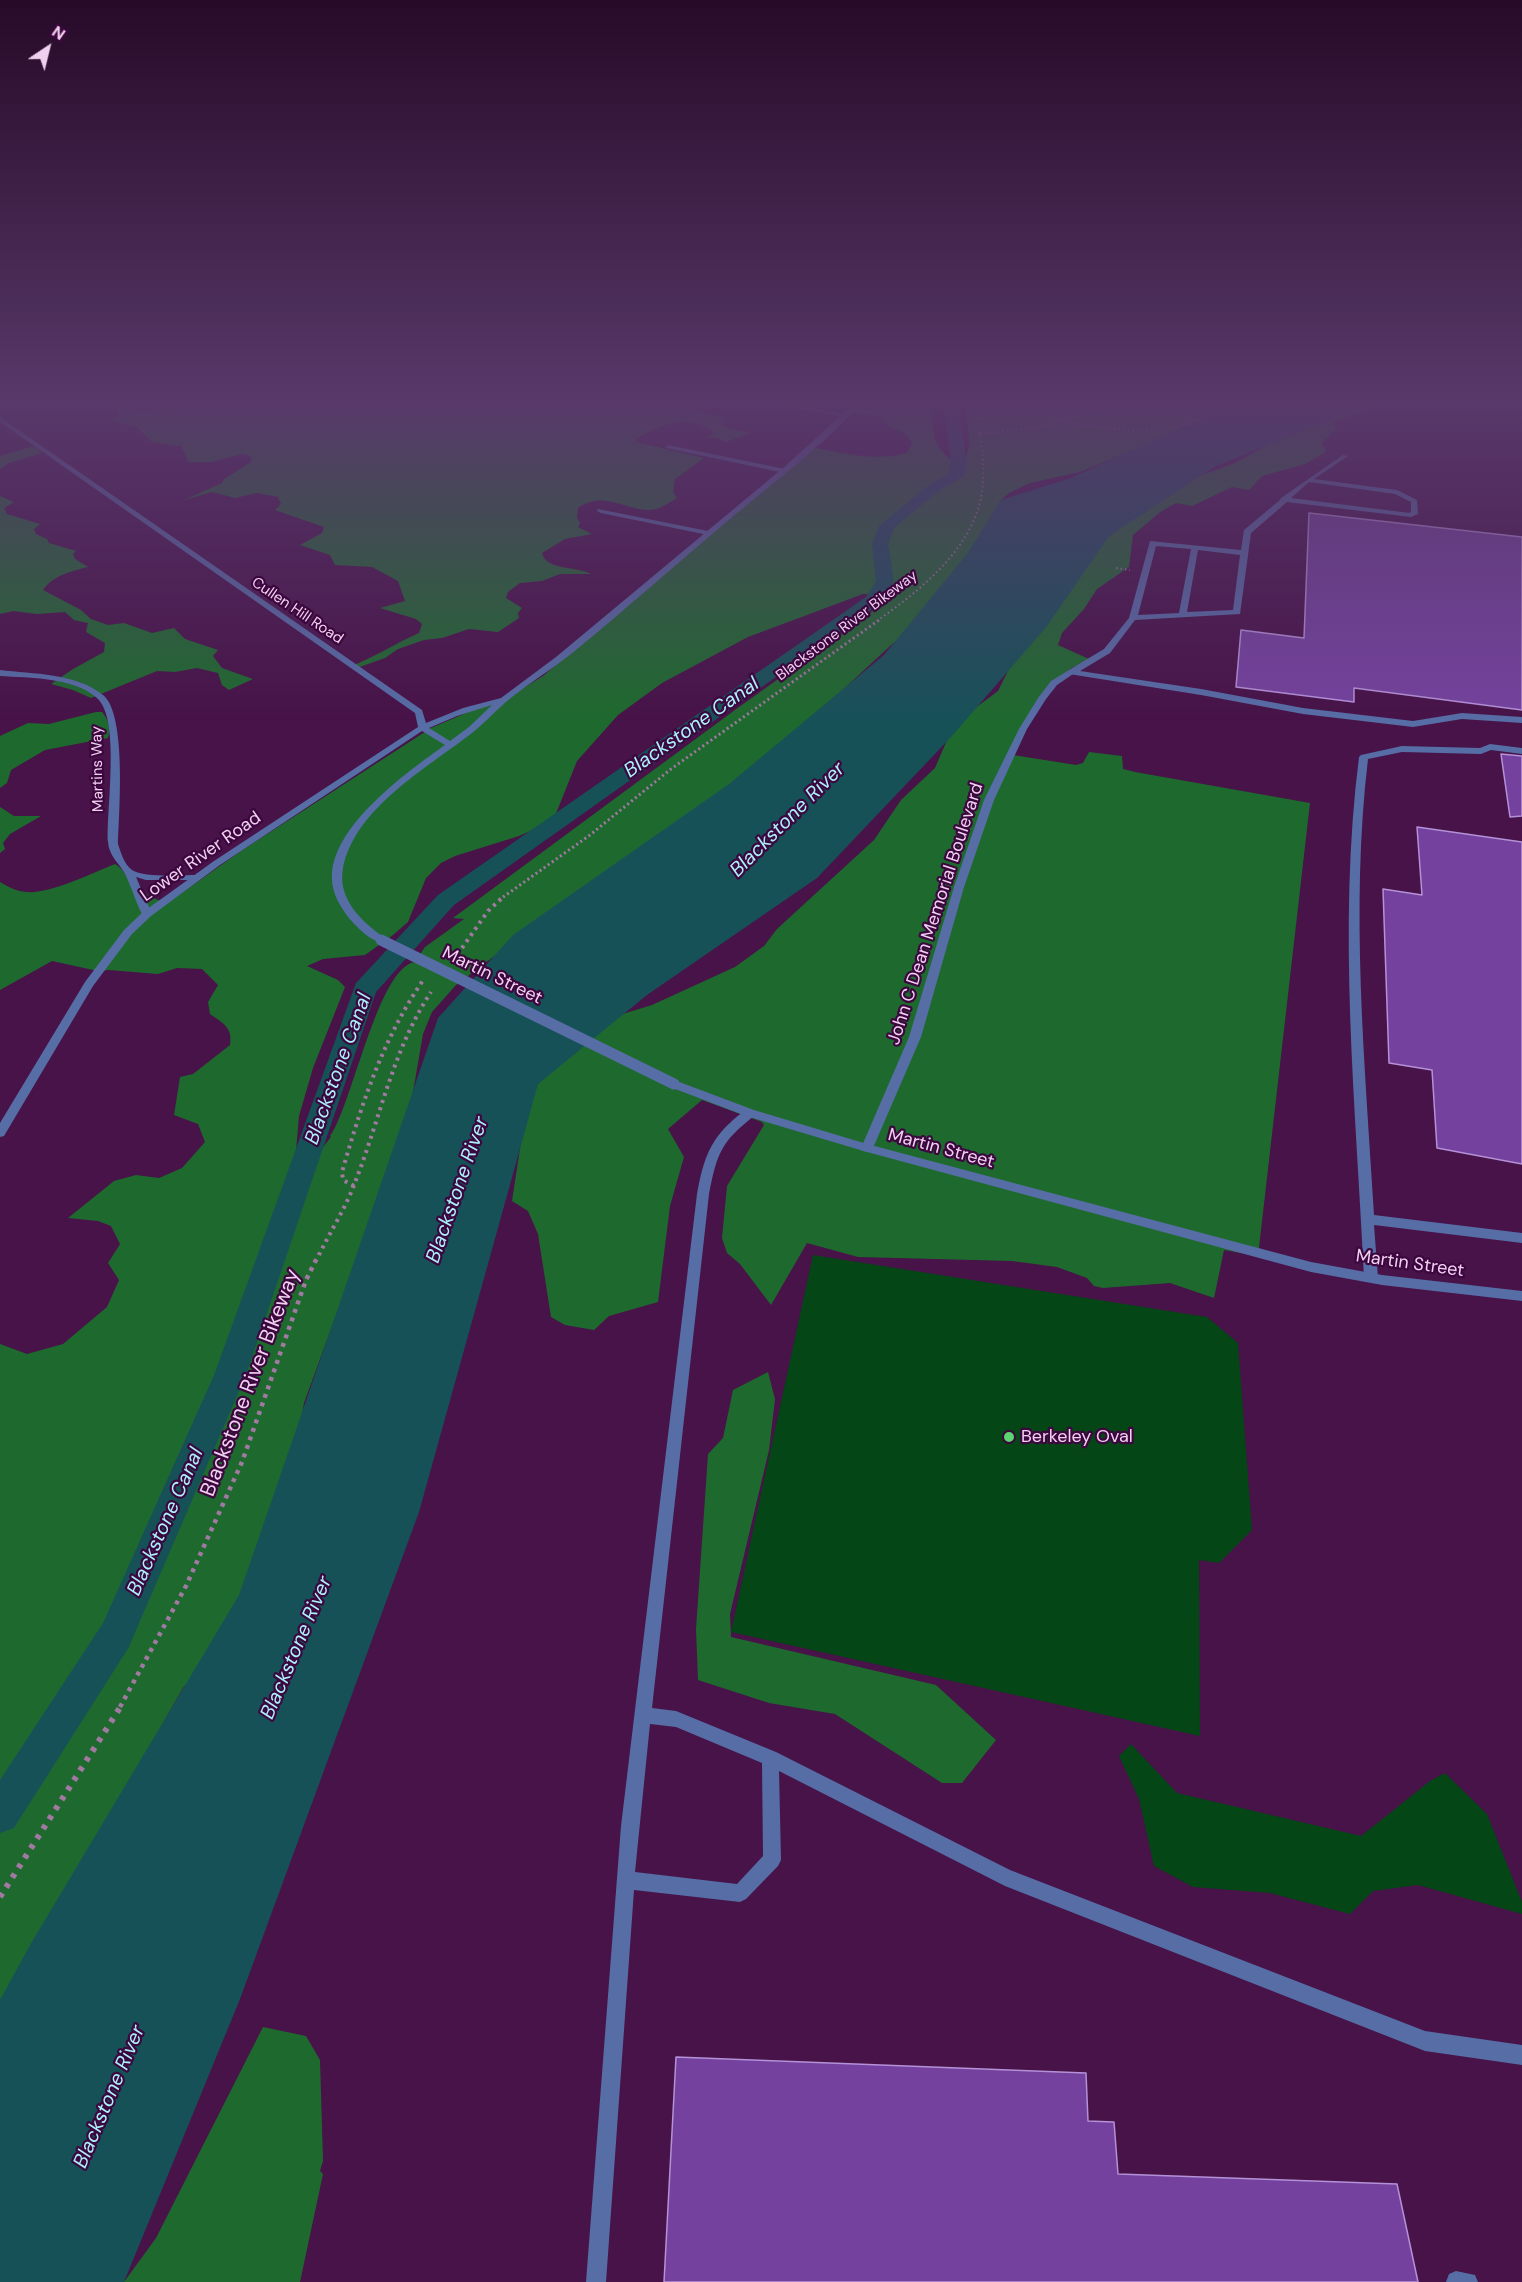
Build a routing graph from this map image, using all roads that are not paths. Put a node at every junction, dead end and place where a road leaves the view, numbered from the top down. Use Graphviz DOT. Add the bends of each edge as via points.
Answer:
graph roads {
  1 [pos="128,508"];
  2 [pos="738,508"];
  3 [pos="1273,508"];
  4 [pos="1359,508"];
  5 [pos="1415,508"];
  6 [pos="602,512"];
  7 [pos="708,533"];
  8 [pos="1195,548"];
  9 [pos="1244,553"];
  10 [pos="1183,615"];
  11 [pos="1133,618"];
  12 [pos="1072,672"];
  13 [pos="0,673"];
  14 [pos="503,700"];
  15 [pos="1522,720"];
  16 [pos="422,727"];
  17 [pos="450,744"];
  18 [pos="1522,751"];
  19 [pos="129,873"];
  20 [pos="196,878"];
  21 [pos="147,914"];
  22 [pos="381,940"];
  23 [pos="750,1113"];
  24 [pos="0,1133"];
  25 [pos="867,1148"];
  26 [pos="1368,1219"];
  27 [pos="1522,1238"];
  28 [pos="1371,1278"];
  29 [pos="1522,1296"];
  30 [pos="642,1715"];
  31 [pos="770,1758"];
  32 [pos="625,1880"];
  33 [pos="1522,2055"];
  34 [pos="596,2282"];
  35 [pos="1456,2282"];
  36 [pos="1468,2282"];
  1 -- 16 [label="street, Cullen Hill Road" via="419,712"];
  2 -- 7 [label="street, Lower River Road"];
  3 -- 9 [label="street" via="1247,532"];
  4 -- 5 [label="street" via="1411,515"];
  6 -- 7 [label="street"];
  7 -- 14 [label="street, Lower River Road" via="568,652"];
  8 -- 9 [label="street"];
  8 -- 10 [label="street"];
  8 -- 11 [label="street" via="1153,543"];
  9 -- 10 [label="street" via="1237,612"];
  10 -- 11 [label="street"];
  11 -- 12 [label="street, John C Dean Memorial Boulevard" via="1107,651"];
  12 -- 15 [label="street" via="1303,711 1413,724 1462,716"];
  12 -- 25 [label="street, John C Dean Memorial Boulevard" via="1054,683 1042,698 989,800 915,1037"];
  13 -- 19 [label="street, Martins Way" via="65,682 108,704 113,728 113,844"];
  14 -- 16 [label="street, Lower River Road"];
  14 -- 17 [label="street, Lower River Road"];
  16 -- 17 [label="street"];
  16 -- 20 [label="street, Lower River Road"];
  17 -- 22 [label="street, Lower River Road" via="388,794 353,834 338,867 339,890 349,913"];
  18 -- 26 [label="street" via="1490,747 1459,751 1402,749 1365,758 1357,812 1353,954"];
  19 -- 20 [label="street"];
  19 -- 21 [label="street, Martins Way"];
  20 -- 21 [label="street, Lower River Road"];
  21 -- 24 [label="street, Lower River Road" via="88,984"];
  22 -- 23 [label="street, Martin Street, bridge" via="674,1084"];
  23 -- 25 [label="street, Martin Street"];
  23 -- 30 [label="street" via="726,1131 710,1155 703,1194"];
  25 -- 28 [label="street, Martin Street" via="1311,1267"];
  26 -- 27 [label="street"];
  26 -- 28 [label="street"];
  28 -- 29 [label="street, Martin Street"];
  30 -- 31 [label="street" via="676,1719"];
  30 -- 32 [label="street"];
  31 -- 32 [label="street" via="772,1860 740,1893"];
  31 -- 33 [label="street" via="1016,1881 1425,2041"];
  32 -- 34 [label="street"];
  35 -- 36 [label="street"];
}
